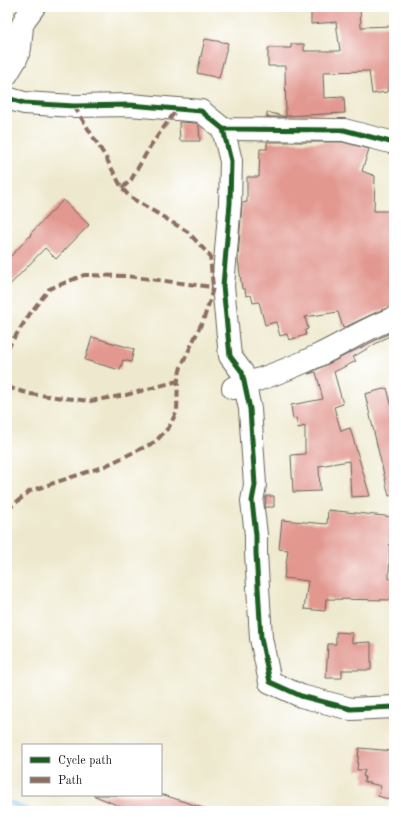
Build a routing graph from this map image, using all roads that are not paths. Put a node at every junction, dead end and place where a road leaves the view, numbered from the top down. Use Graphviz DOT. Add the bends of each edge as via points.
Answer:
graph roads {
  1 [pos="34,7"];
  2 [pos="7,74"];
  3 [pos="7,98"];
  4 [pos="223,129"];
  5 [pos="394,143"];
  6 [pos="394,318"];
  7 [pos="238,386"];
  8 [pos="394,707"];
  1 -- 2 [label="street" via="22,26 20,48"];
  3 -- 4 [label="street" via="24,103 74,106 130,105 201,111"];
  4 -- 5 [label="street" via="344,130"];
  4 -- 7 [label="street" via="231,161 223,286 230,356 242,372"];
  6 -- 7 [label="street" via="360,332 318,356"];
  7 -- 8 [label="street" via="250,409 255,485 252,501 261,638 270,682 301,696 351,709"];
}
